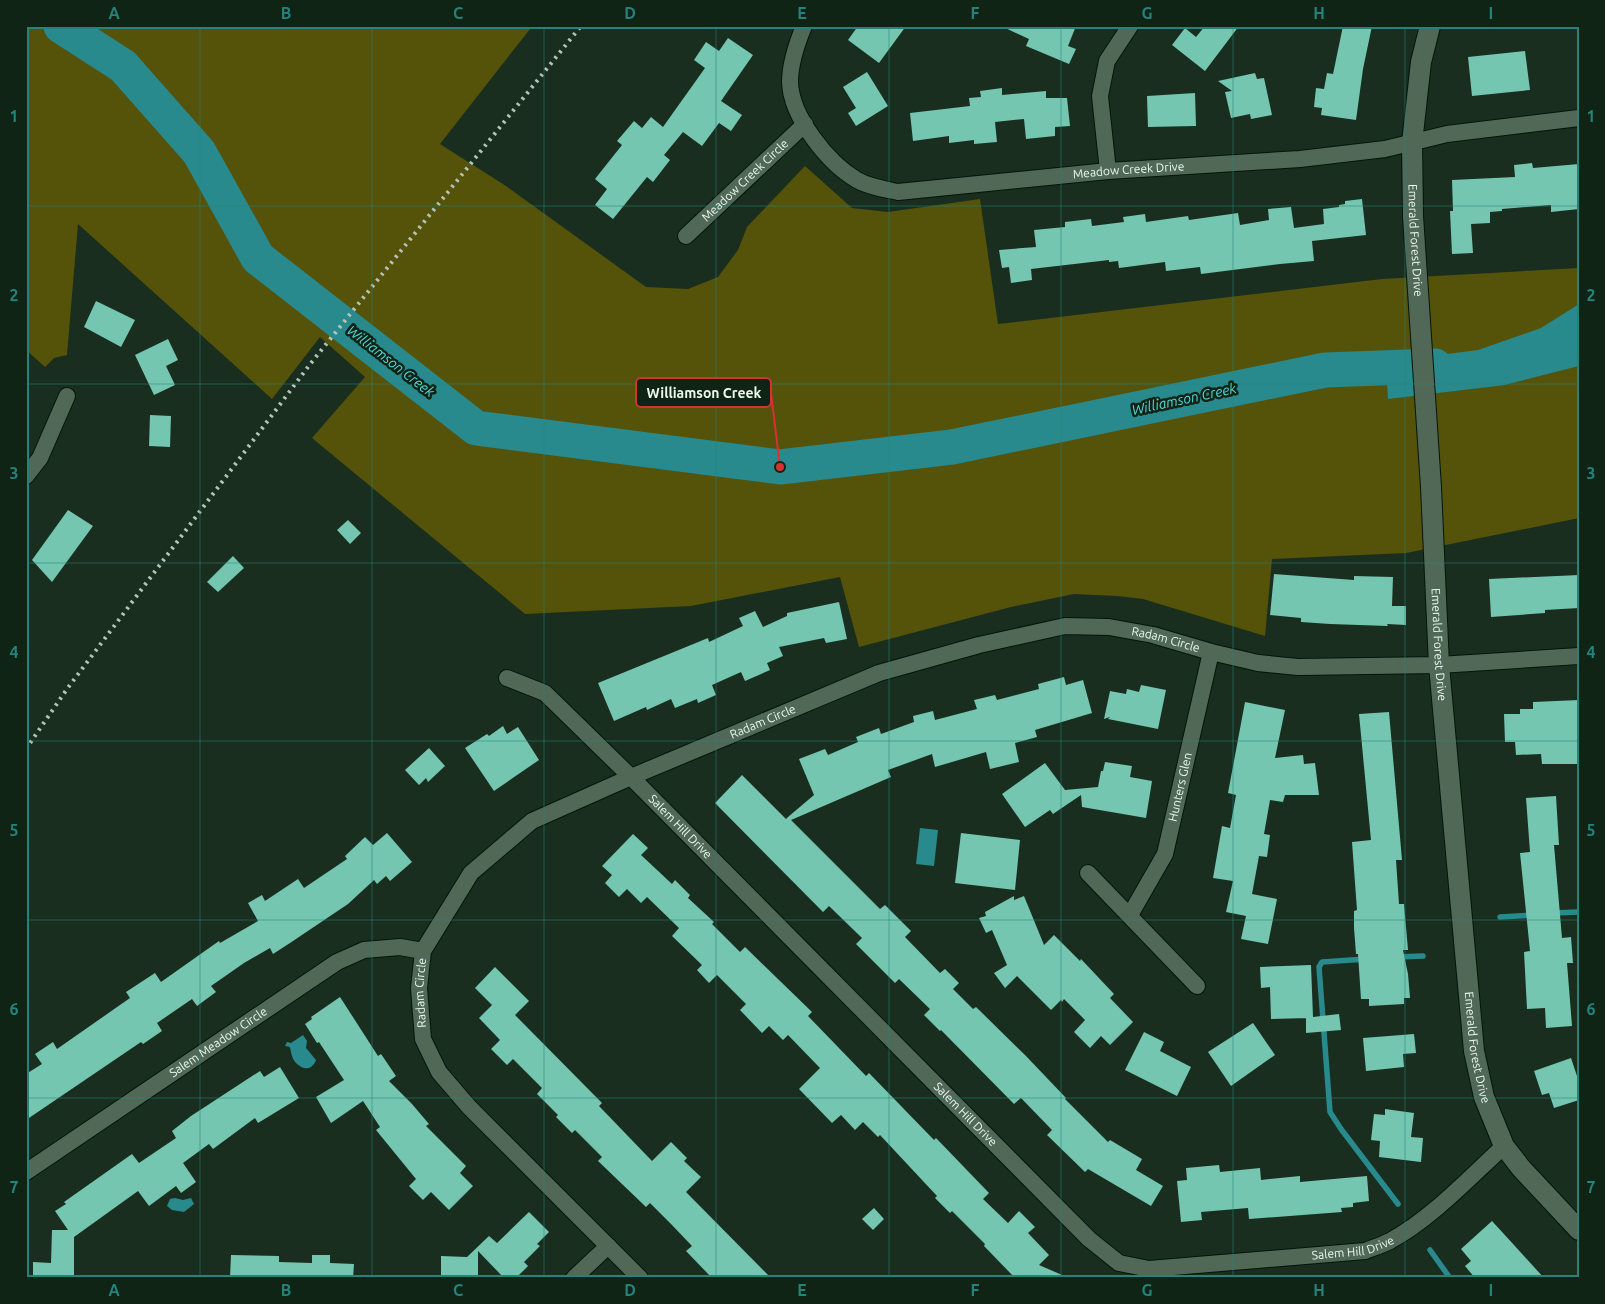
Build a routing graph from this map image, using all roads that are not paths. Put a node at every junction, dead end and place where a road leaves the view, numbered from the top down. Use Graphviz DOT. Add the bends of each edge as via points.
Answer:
graph roads {
  1 [pos="804,26"];
  2 [pos="1130,26"];
  3 [pos="1430,26"];
  4 [pos="1579,118"];
  5 [pos="805,124"];
  6 [pos="1412,142"];
  7 [pos="1108,171"];
  8 [pos="686,236"];
  9 [pos="67,396"];
  10 [pos="26,476"];
  11 [pos="1211,652"];
  12 [pos="1579,656"];
  13 [pos="1439,665"];
  14 [pos="507,678"];
  15 [pos="631,777"];
  16 [pos="1088,873"];
  17 [pos="1130,915"];
  18 [pos="423,951"];
  19 [pos="1196,986"];
  20 [pos="1504,1146"];
  21 [pos="26,1172"];
  22 [pos="1578,1227"];
  23 [pos="608,1246"];
  24 [pos="574,1278"];
  25 [pos="640,1278"];
  1 -- 5 [label="street, Meadow Creek Drive" via="796,46 790,82"];
  2 -- 7 [label="street" via="1107,62 1100,96"];
  3 -- 6 [label="street, Emerald Forest Drive" via="1421,62"];
  4 -- 6 [label="street, Meadow Creek Drive" via="1448,134"];
  5 -- 7 [label="street, Meadow Creek Drive" via="839,168 859,181 898,192"];
  5 -- 8 [label="street, Meadow Creek Circle"];
  6 -- 7 [label="street, Meadow Creek Drive" via="1385,149 1300,159"];
  6 -- 13 [label="street, Emerald Forest Drive" via="1413,216"];
  9 -- 10 [label="street" via="40,458"];
  11 -- 13 [label="street, Radam Circle" via="1258,663 1298,667"];
  11 -- 15 [label="street, Radam Circle" via="1109,626 1065,626 979,645 879,673"];
  11 -- 17 [label="street, Hunters Glen" via="1165,854"];
  12 -- 13 [label="street, Radam Circle"];
  13 -- 20 [label="street, Emerald Forest Drive" via="1474,1051 1484,1097"];
  14 -- 15 [label="street, Salem Hill Drive" via="545,694"];
  15 -- 18 [label="street, Radam Circle" via="532,821 471,873"];
  15 -- 20 [label="street, Salem Hill Drive" via="1089,1239 1119,1263 1149,1269 1365,1251 1389,1242 1430,1213"];
  16 -- 17 [label="street"];
  17 -- 19 [label="street"];
  18 -- 21 [label="street, Salem Meadow Circle" via="400,947 364,950 337,962"];
  18 -- 23 [label="street, Radam Circle" via="419,988 423,1038 439,1072 469,1107"];
  20 -- 22 [label="street, Emerald Forest Drive"];
  23 -- 24 [label="street"];
  23 -- 25 [label="street, Radam Circle"];
}
